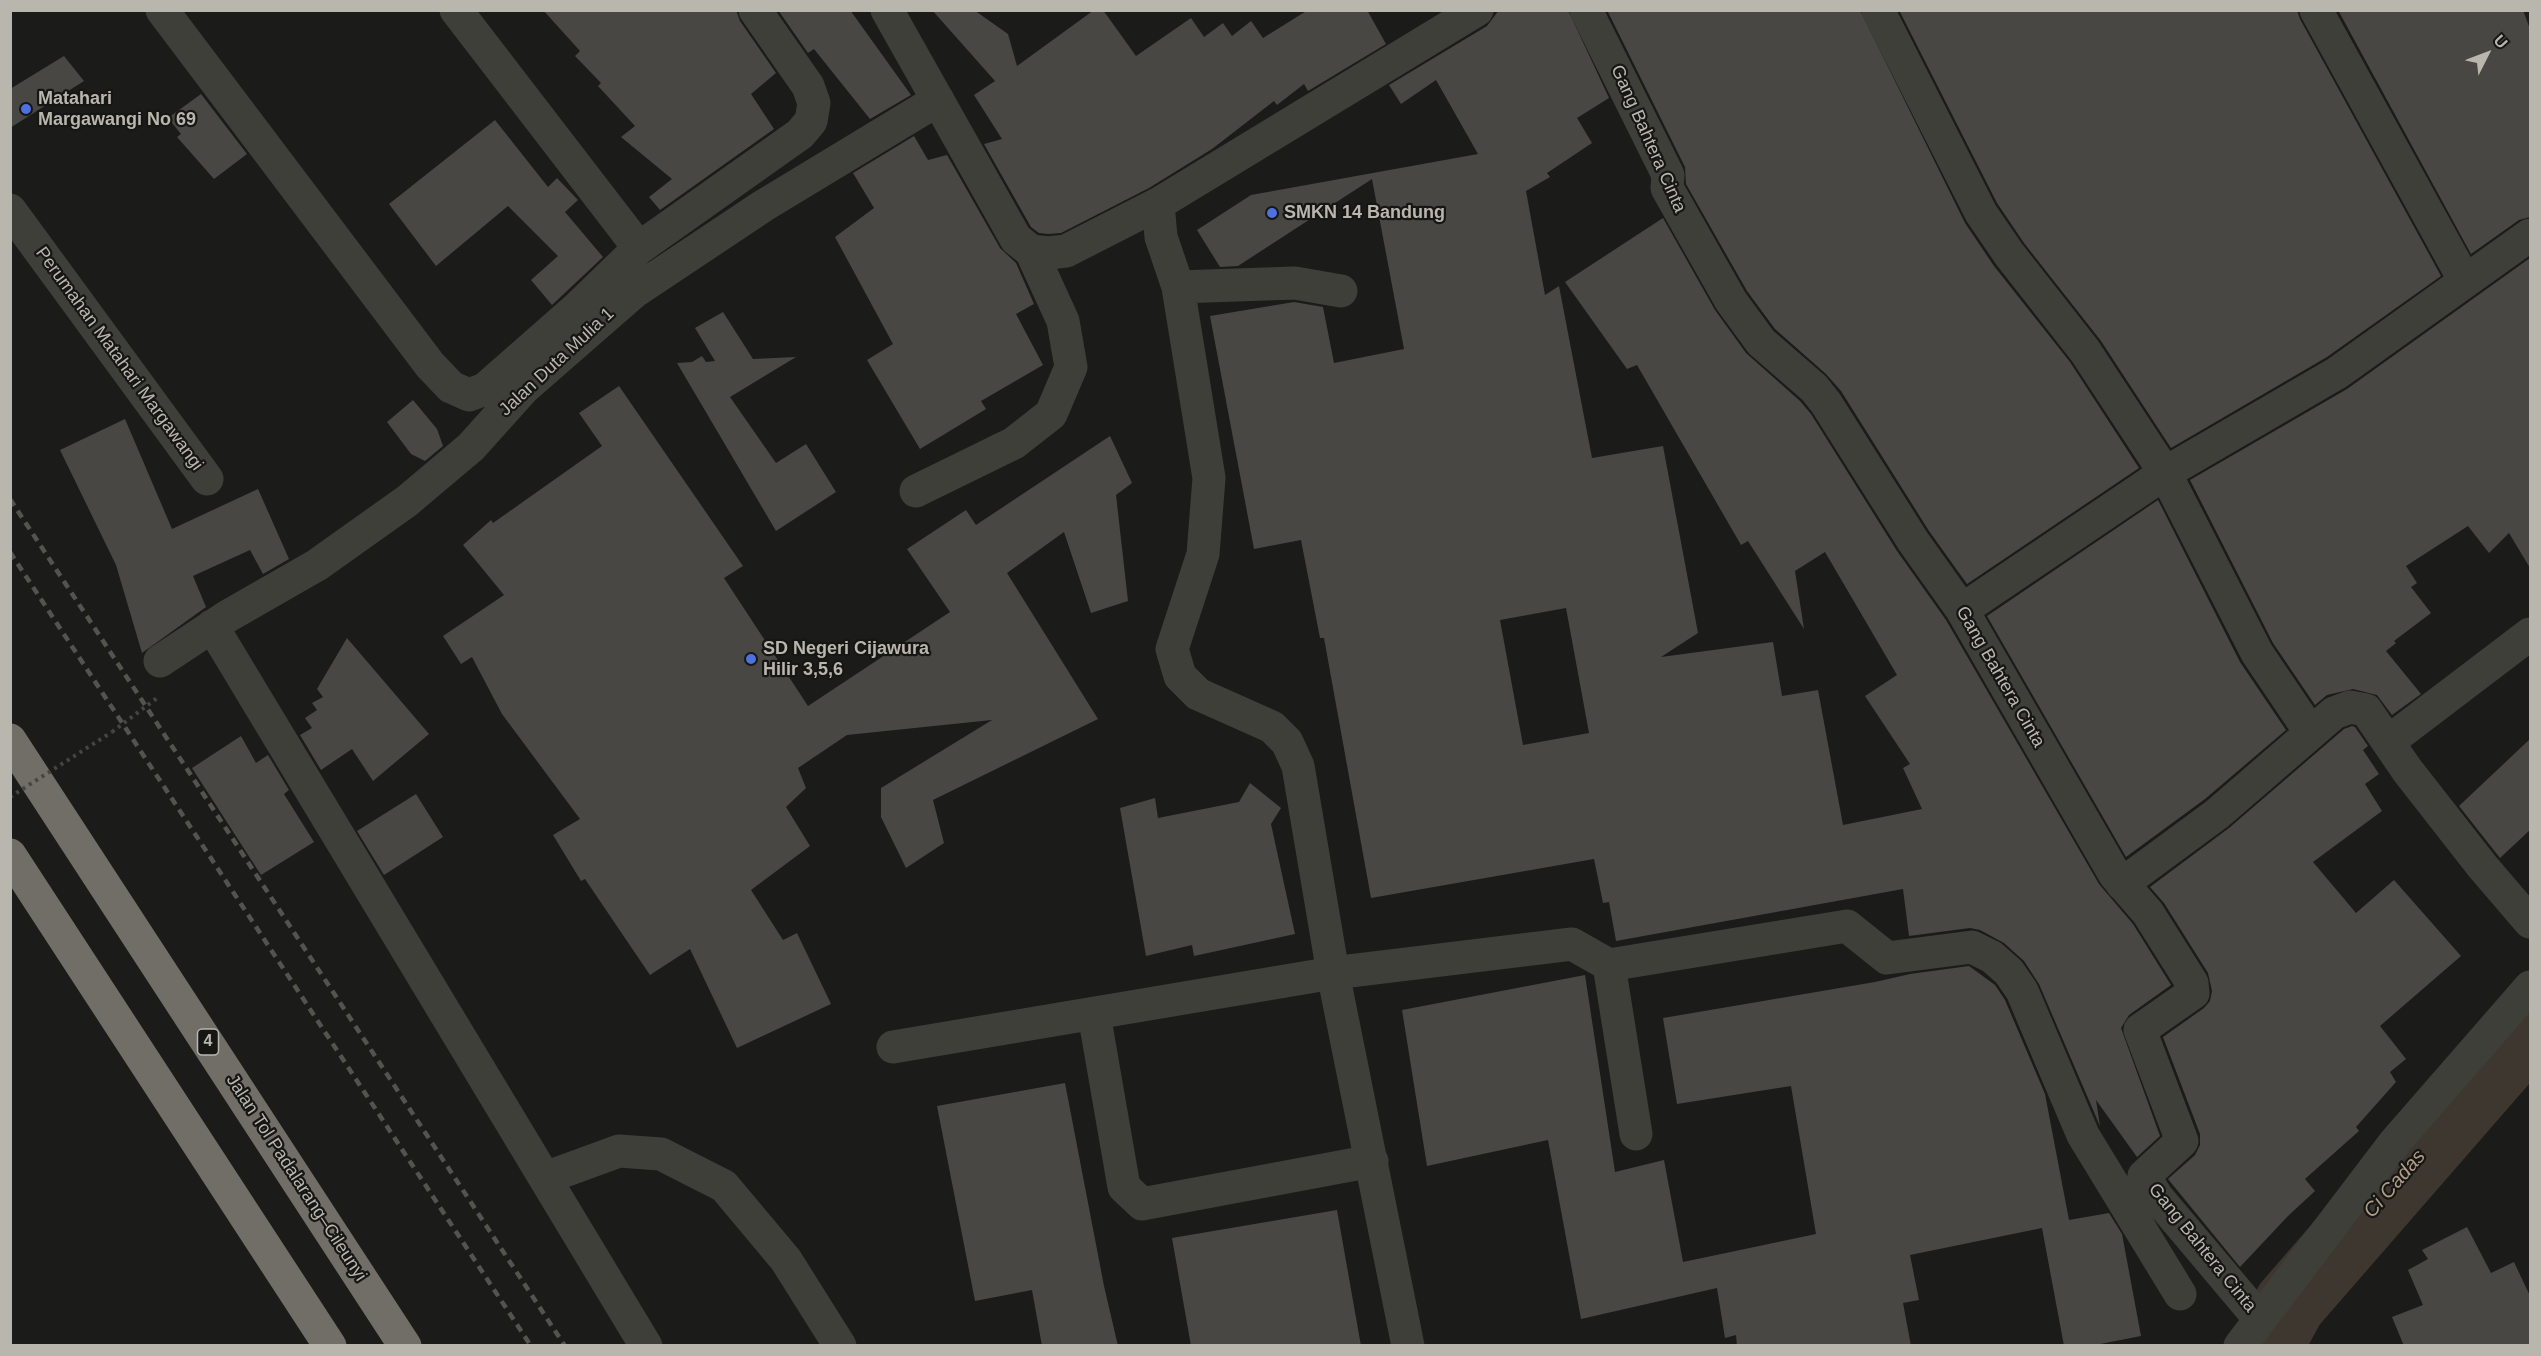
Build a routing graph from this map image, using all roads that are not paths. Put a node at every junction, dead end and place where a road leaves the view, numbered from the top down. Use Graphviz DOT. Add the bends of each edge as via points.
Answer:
graph roads {
  1 [pos="162,10"];
  2 [pos="456,10"];
  3 [pos="755,10"];
  4 [pos="887,10"];
  5 [pos="1477,10"];
  6 [pos="1586,10"];
  7 [pos="1878,10"];
  8 [pos="2316,10"];
  9 [pos="938,100"];
  10 [pos="1158,204"];
  11 [pos="10,210"];
  12 [pos="2530,235"];
  13 [pos="639,248"];
  14 [pos="1031,250"];
  15 [pos="2464,281"];
  16 [pos="1178,287"];
  17 [pos="1341,291"];
  18 [pos="2165,473"];
  19 [pos="207,480"];
  20 [pos="916,491"];
  21 [pos="1962,610"];
  22 [pos="212,626"];
  23 [pos="2530,634"];
  24 [pos="160,661"];
  25 [pos="2311,733"];
  26 [pos="10,740"];
  27 [pos="2388,742"];
  28 [pos="10,855"];
  29 [pos="2122,884"];
  30 [pos="2530,922"];
  31 [pos="1609,965"];
  32 [pos="1333,973"];
  33 [pos="2530,987"];
  34 [pos="1094,1014"];
  35 [pos="893,1047"];
  36 [pos="1636,1134"];
  37 [pos="1372,1161"];
  38 [pos="545,1178"];
  39 [pos="2180,1294"];
  40 [pos="2259,1317"];
  41 [pos="330,1346"];
  42 [pos="405,1346"];
  43 [pos="646,1346"];
  44 [pos="840,1346"];
  45 [pos="1408,1346"];
  46 [pos="2240,1346"];
  1 -- 13 [label="street" via="451,387 469,395 485,389"];
  2 -- 13 [label="street"];
  3 -- 13 [label="street" via="808,86 814,103 811,121 800,134"];
  4 -- 9 [label="street"];
  5 -- 10 [label="street"];
  6 -- 21 [label="street, Gang Bahtera Cinta" via="1668,175 1667,188 1731,301 1761,342 1818,393"];
  7 -- 18 [label="street" via="1982,213 2085,351"];
  8 -- 15 [label="street"];
  9 -- 14 [label="street" via="1016,239"];
  9 -- 22 [label="street, Jalan Duta Mulia 1" via="763,206 634,292 524,388 471,447 407,501 317,565"];
  10 -- 14 [label="street" via="1066,251"];
  10 -- 16 [label="street" via="1161,237"];
  11 -- 19 [label="street, Perumahan Matahari Margawangi"];
  12 -- 15 [label="street"];
  14 -- 20 [label="street" via="1063,321 1071,367 1052,414 1014,443"];
  15 -- 18 [label="street" via="2337,373"];
  16 -- 17 [label="street" via="1295,283"];
  16 -- 32 [label="street" via="1209,478 1203,554 1172,649 1180,676 1198,694 1272,727 1287,742 1298,766"];
  18 -- 21 [label="street"];
  18 -- 25 [label="street" via="2257,653"];
  21 -- 29 [label="street, Gang Bahtera Cinta"];
  22 -- 24 [label="street, Jalan Duta Mulia 1"];
  22 -- 38 [label="street"];
  23 -- 27 [label="street"];
  25 -- 27 [label="street" via="2334,713 2350,707 2366,710"];
  25 -- 29 [label="street" via="2217,814"];
  26 -- 42 [label="highway, Jalan Tol Padalarang–Cileunyi / 4"];
  27 -- 30 [label="street" via="2482,866"];
  28 -- 41 [label="highway"];
  29 -- 40 [label="street, Gang Bahtera Cinta" via="2152,920 2192,983 2193,993 2140,1030 2182,1141 2144,1176 2157,1197"];
  31 -- 32 [label="street" via="1572,944"];
  31 -- 36 [label="street"];
  31 -- 39 [label="street" via="1847,926 1887,958 1972,948 1992,957 2022,991 2083,1135"];
  32 -- 34 [label="street"];
  32 -- 37 [label="street"];
  33 -- 40 [label="street" via="2395,1142"];
  34 -- 35 [label="street"];
  34 -- 37 [label="street" via="1124,1187 1142,1204"];
  37 -- 45 [label="street"];
  38 -- 43 [label="street"];
  38 -- 44 [label="street" via="619,1151 661,1154 724,1186 786,1260"];
  40 -- 46 [label="street"];
}
